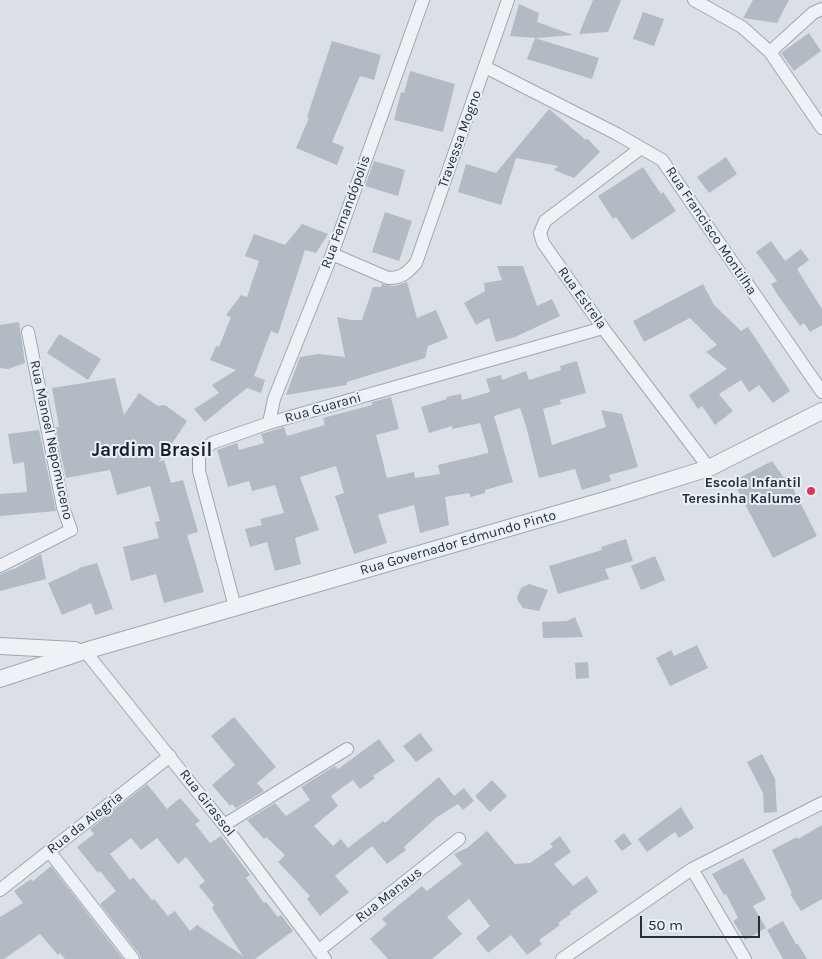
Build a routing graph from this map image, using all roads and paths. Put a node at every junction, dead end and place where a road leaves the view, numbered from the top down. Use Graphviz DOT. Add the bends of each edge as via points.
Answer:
graph roads {
  1 [pos="423,0"];
  2 [pos="508,0"];
  3 [pos="694,0"];
  4 [pos="822,9"];
  5 [pos="770,52"];
  6 [pos="485,67"];
  7 [pos="822,128"];
  8 [pos="641,148"];
  9 [pos="332,254"];
  10 [pos="603,328"];
  11 [pos="28,332"];
  12 [pos="822,392"];
  13 [pos="822,411"];
  14 [pos="269,423"];
  15 [pos="709,468"];
  16 [pos="0,566"];
  17 [pos="236,606"];
  18 [pos="0,646"];
  19 [pos="85,651"];
  20 [pos="0,680"];
  21 [pos="347,749"];
  22 [pos="170,756"];
  23 [pos="822,803"];
  24 [pos="224,825"];
  25 [pos="459,839"];
  26 [pos="50,851"];
  27 [pos="692,869"];
  28 [pos="0,890"];
  29 [pos="322,955"];
  30 [pos="564,958"];
  31 [pos="133,959"];
  32 [pos="745,959"];
  1 -- 9 [label="street, Rua Fernandópolis"];
  2 -- 6 [label="street, Travessa Mogno"];
  3 -- 5 [label="street" via="742,27"];
  4 -- 5 [label="street" via="813,13"];
  5 -- 7 [label="street"];
  6 -- 8 [label="street, Rua Francisco Montilha"];
  6 -- 9 [label="street, Travessa Mogno" via="416,264 406,274 388,278"];
  8 -- 10 [label="street, Rua Estrela" via="545,222 540,233 543,243"];
  8 -- 12 [label="street, Rua Francisco Montilha" via="662,160"];
  9 -- 14 [label="street, Rua Fernandópolis" via="274,400"];
  10 -- 14 [label="street, Rua Guarani"];
  10 -- 15 [label="street, Rua Estrela"];
  11 -- 16 [label="street, Rua Manoel Nepomuceno" via="63,507 71,530"];
  13 -- 15 [label="street, Rua Governador Edmundo Pinto"];
  14 -- 17 [label="street, Rua Guarani" via="212,443 199,454 199,471"];
  15 -- 17 [label="street, Rua Governador Edmundo Pinto"];
  17 -- 19 [label="street, Rua Governador Edmundo Pinto"];
  18 -- 19 [label="street"];
  19 -- 20 [label="street, Rua Governador Edmundo Pinto"];
  19 -- 22 [label="street, Rua Girassol"];
  21 -- 24 [label="street"];
  22 -- 24 [label="street, Rua Girassol"];
  22 -- 26 [label="street, Rua da Alegria"];
  23 -- 27 [label="street"];
  24 -- 29 [label="street, Rua Girassol"];
  25 -- 29 [label="street, Rua Manaus"];
  26 -- 28 [label="street, Rua da Alegria"];
  26 -- 31 [label="street"];
  27 -- 30 [label="street"];
  27 -- 32 [label="street"];
}
